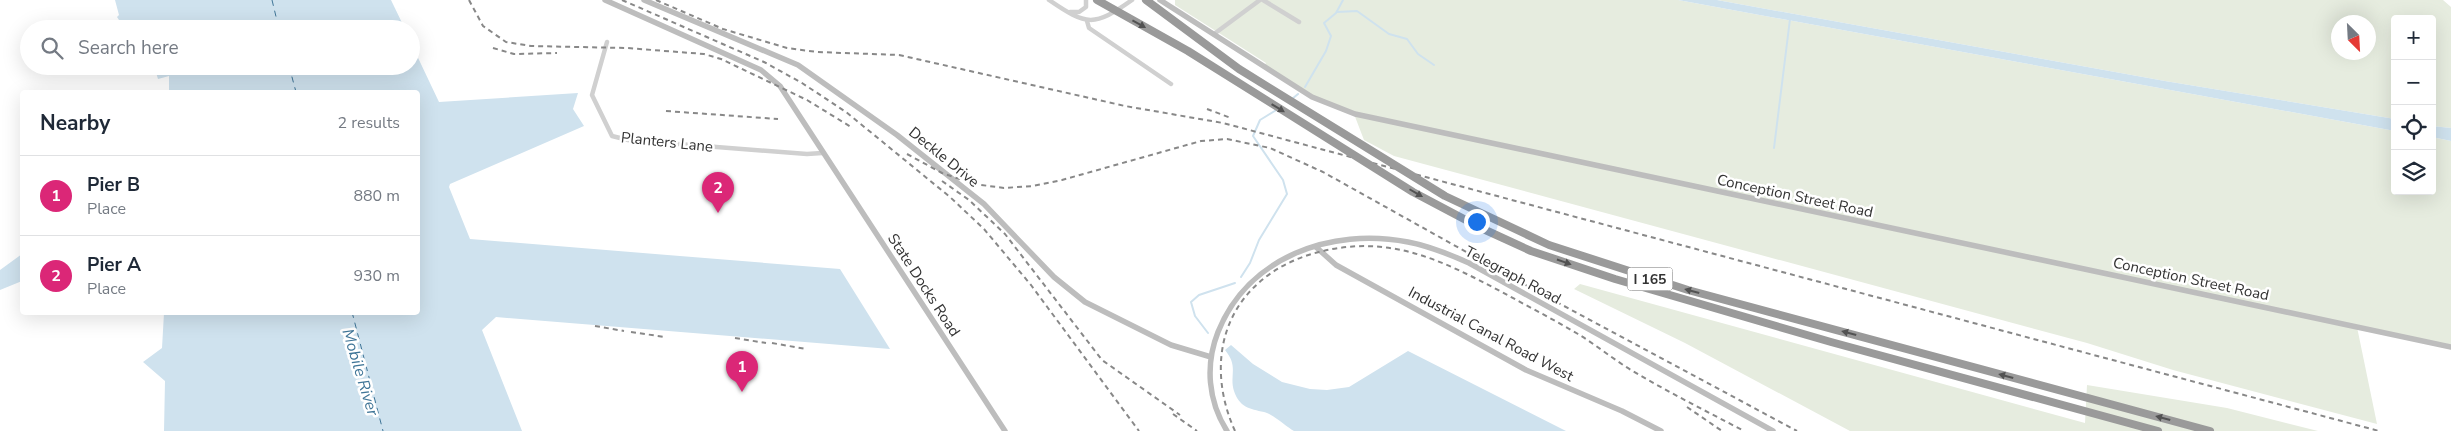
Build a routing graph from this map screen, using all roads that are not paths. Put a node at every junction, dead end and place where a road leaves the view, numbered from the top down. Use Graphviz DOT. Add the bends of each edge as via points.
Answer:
graph roads {
  1 [pos="605,0"];
  2 [pos="644,0"];
  3 [pos="1049,0"];
  4 [pos="1086,0"];
  5 [pos="1097,0"];
  6 [pos="1132,0"];
  7 [pos="1146,0"];
  8 [pos="1160,0"];
  9 [pos="1261,0"];
  10 [pos="1066,12"];
  11 [pos="1087,21"];
  12 [pos="1299,22"];
  13 [pos="1214,34"];
  14 [pos="607,42"];
  15 [pos="1171,84"];
  16 [pos="822,153"];
  17 [pos="1316,246"];
  18 [pos="2451,347"];
  19 [pos="1211,357"];
  20 [pos="1005,431"];
  21 [pos="1227,431"];
  22 [pos="1661,431"];
  23 [pos="1773,431"];
  24 [pos="2158,431"];
  25 [pos="2210,431"];
  1 -- 16 [label="street, State Docks Road" via="761,70 780,86"];
  2 -- 19 [label="street, Deckle Drive" via="798,65 889,129 984,204 1054,277 1085,302 1171,345"];
  3 -- 10 [label="street"];
  4 -- 10 [label="street" via="1082,11"];
  5 -- 24 [label="highway, I 165, one-way, bridge" via="1188,51 1413,192 1531,250 1728,312"];
  6 -- 11 [label="street" via="1105,19"];
  25 -- 7 [label="highway, I 165, one-way, bridge" via="1688,290 1549,245 1436,191 1239,69"];
  8 -- 13 [label="street, Conception Street Road"];
  9 -- 12 [label="street"];
  9 -- 13 [label="street"];
  10 -- 11 [label="street"];
  11 -- 15 [label="street" via="1089,28"];
  13 -- 18 [label="street, Conception Street Road" via="1312,96 1355,114"];
  14 -- 16 [label="street, Planters Lane" via="592,95 612,136 628,140"];
  16 -- 20 [label="street, State Docks Road"];
  17 -- 19 [label="street, Telegraph Road" via="1275,263 1245,287 1228,309"];
  17 -- 22 [label="street, Industrial Canal Road West" via="1336,265 1526,370"];
  17 -- 23 [label="street, Telegraph Road" via="1340,241 1398,240 1468,262"];
  19 -- 21 [label="street, Telegraph Road" via="1213,396"];
}
